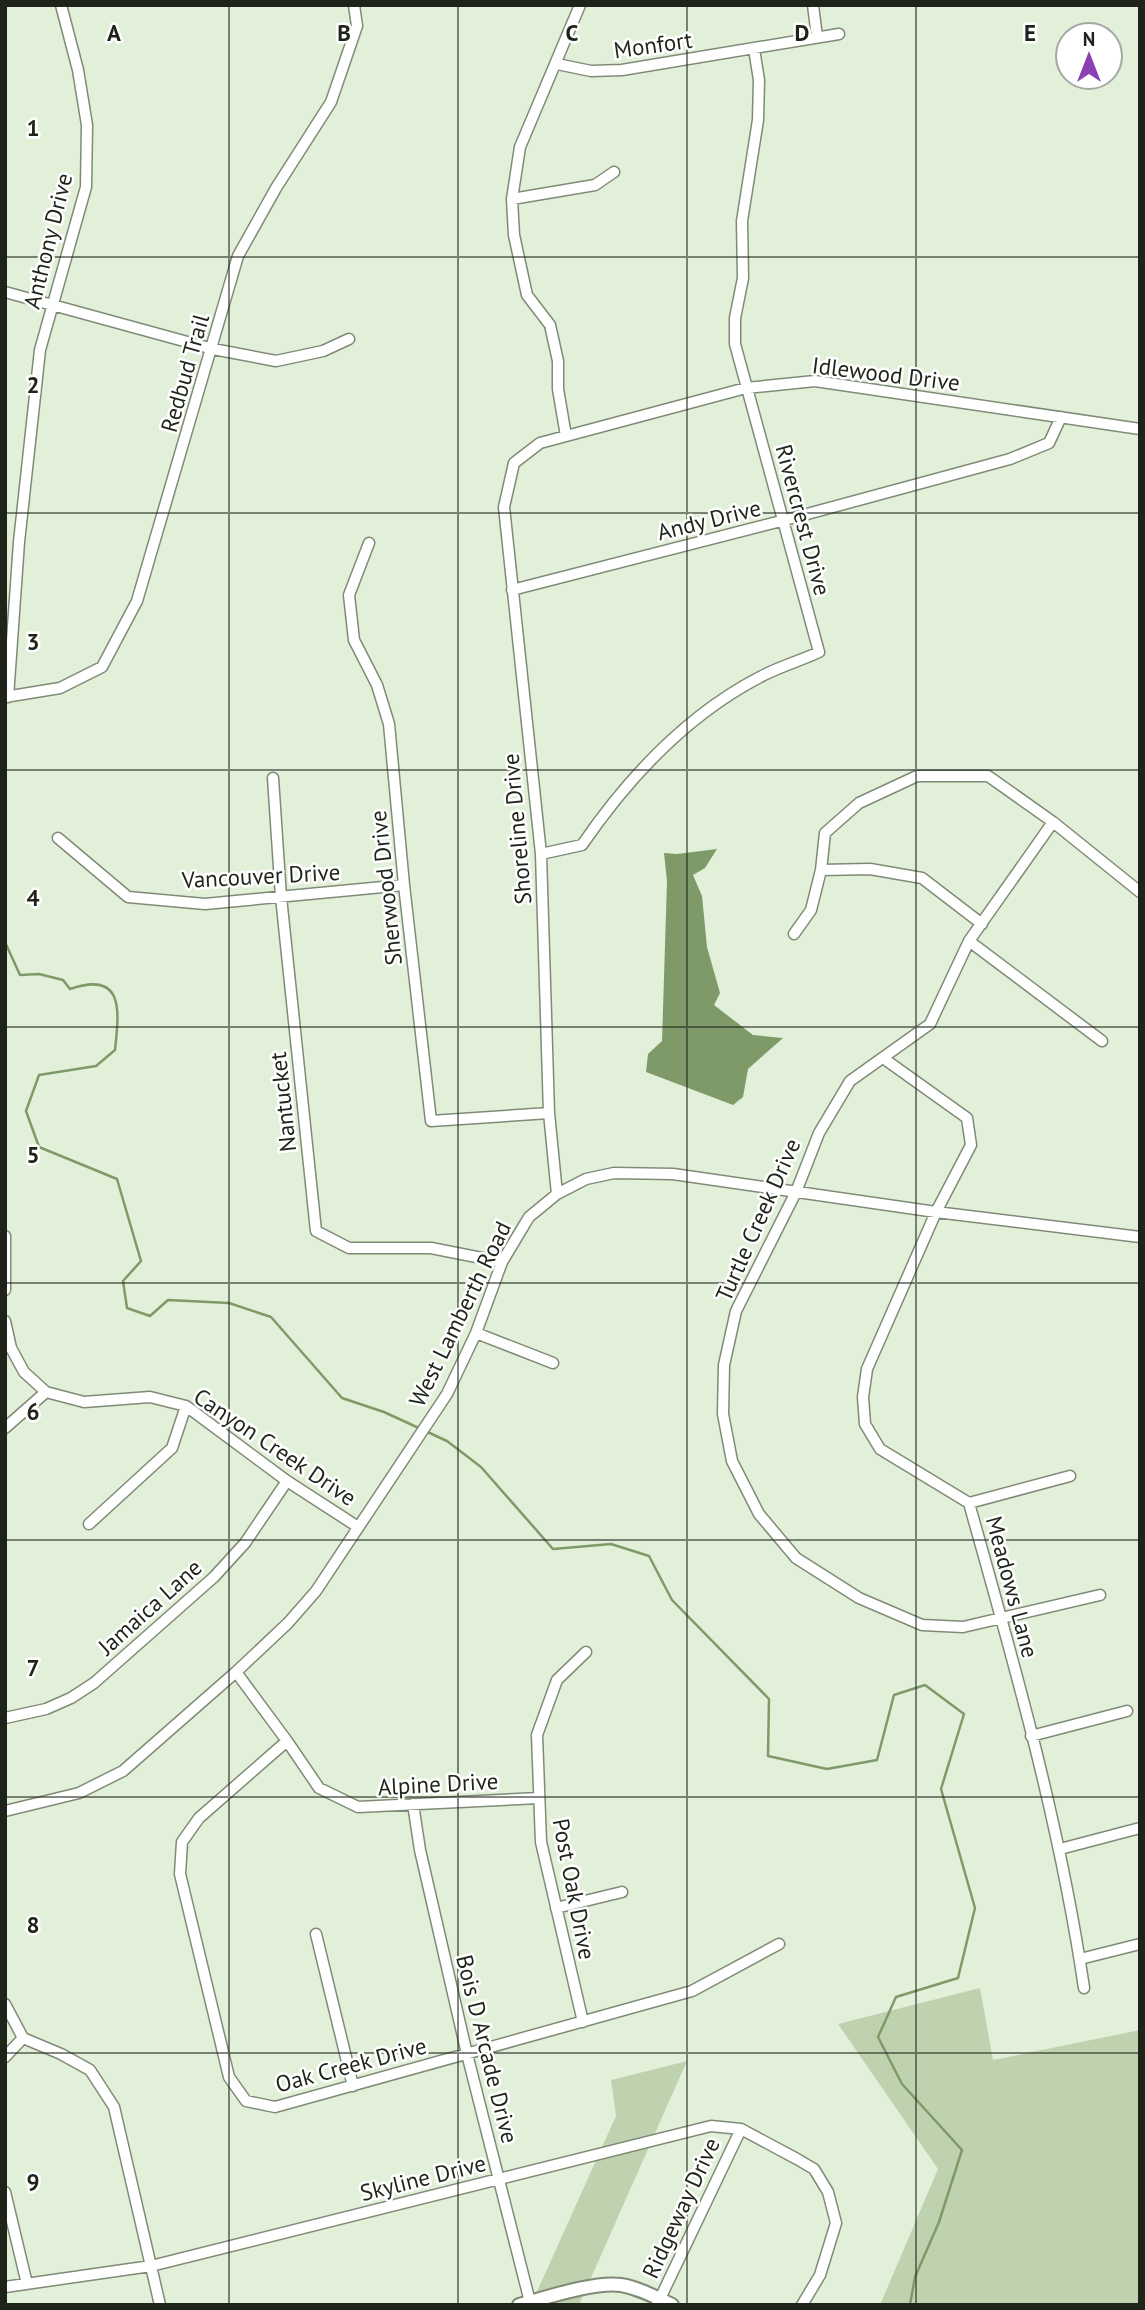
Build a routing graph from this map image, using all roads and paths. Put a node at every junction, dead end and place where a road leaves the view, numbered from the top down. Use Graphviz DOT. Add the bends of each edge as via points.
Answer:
graph roads {
  1 [pos="61,5"];
  2 [pos="354,5"];
  3 [pos="580,5"];
  4 [pos="813,5"];
  5 [pos="839,34"];
  6 [pos="817,37"];
  7 [pos="754,49"];
  8 [pos="557,64"];
  9 [pos="614,172"];
  10 [pos="512,200"];
  11 [pos="5,292"];
  12 [pos="52,304"];
  13 [pos="349,339"];
  14 [pos="213,349"];
  15 [pos="746,388"];
  16 [pos="1061,417"];
  17 [pos="1140,429"];
  18 [pos="566,436"];
  19 [pos="514,463"];
  20 [pos="785,520"];
  21 [pos="369,543"];
  22 [pos="512,590"];
  23 [pos="7,697"];
  24 [pos="273,778"];
  25 [pos="1053,822"];
  26 [pos="58,838"];
  27 [pos="541,854"];
  28 [pos="821,870"];
  29 [pos="404,885"];
  30 [pos="1140,892"];
  31 [pos="281,897"];
  32 [pos="982,924"];
  33 [pos="794,934"];
  34 [pos="970,941"];
  35 [pos="1102,1041"];
  36 [pos="883,1058"];
  37 [pos="549,1113"];
  38 [pos="796,1192"];
  39 [pos="557,1194"];
  40 [pos="936,1212"];
  41 [pos="5,1236"];
  42 [pos="1140,1237"];
  43 [pos="502,1262"];
  44 [pos="5,1290"];
  45 [pos="5,1321"];
  46 [pos="476,1333"];
  47 [pos="553,1363"];
  48 [pos="46,1392"];
  49 [pos="186,1406"];
  50 [pos="5,1427"];
  51 [pos="1070,1476"];
  52 [pos="287,1481"];
  53 [pos="970,1503"];
  54 [pos="89,1524"];
  55 [pos="358,1527"];
  56 [pos="1100,1595"];
  57 [pos="1002,1619"];
  58 [pos="586,1652"];
  59 [pos="236,1672"];
  60 [pos="1127,1711"];
  61 [pos="5,1717"];
  62 [pos="1031,1736"];
  63 [pos="287,1741"];
  64 [pos="538,1798"];
  65 [pos="413,1804"];
  66 [pos="5,1811"];
  67 [pos="1140,1828"];
  68 [pos="1060,1849"];
  69 [pos="622,1892"];
  70 [pos="556,1908"];
  71 [pos="316,1934"];
  72 [pos="779,1944"];
  73 [pos="1140,1944"];
  74 [pos="1080,1959"];
  75 [pos="1084,1988"];
  76 [pos="5,2004"];
  77 [pos="583,2022"];
  78 [pos="23,2038"];
  79 [pos="467,2054"];
  80 [pos="5,2057"];
  81 [pos="353,2086"];
  82 [pos="740,2129"];
  83 [pos="498,2179"];
  84 [pos="5,2192"];
  85 [pos="151,2266"];
  86 [pos="27,2284"];
  87 [pos="5,2287"];
  88 [pos="524,2303"];
  89 [pos="663,2303"];
  90 [pos="160,2305"];
  91 [pos="802,2305"];
  1 -- 12 [label="street, Anthony Drive" via="87,125 86,187"];
  2 -- 14 [label="street, Redbud Trail" via="357,26 331,102 238,256"];
  3 -- 8 [label="street"];
  4 -- 6 [label="street"];
  5 -- 6 [label="street, Monfort"];
  6 -- 7 [label="street, Monfort"];
  7 -- 8 [label="street, Monfort" via="606,72"];
  7 -- 15 [label="street, Rivercrest Drive" via="758,120 742,221 743,278 735,344"];
  8 -- 10 [label="street" via="520,147"];
  9 -- 10 [label="street" via="595,185"];
  10 -- 18 [label="street" via="527,295 550,325 553,337"];
  11 -- 12 [label="street"];
  12 -- 14 [label="street"];
  12 -- 23 [label="street, Anthony Drive" via="40,350"];
  13 -- 14 [label="street" via="323,351 276,361"];
  14 -- 23 [label="street, Redbud Trail" via="137,601 102,667 60,688"];
  15 -- 16 [label="street, Idlewood Drive" via="815,381"];
  15 -- 18 [label="street, Idlewood Drive"];
  15 -- 20 [label="street, Rivercrest Drive"];
  16 -- 17 [label="street, Idlewood Drive"];
  16 -- 20 [label="street, Andy Drive" via="1049,443 1010,459"];
  18 -- 19 [label="street, Idlewood Drive" via="540,443"];
  19 -- 22 [label="street, Shoreline Drive" via="503,507"];
  20 -- 22 [label="street, Andy Drive"];
  20 -- 27 [label="street, Rivercrest Drive" via="819,652 759,677 687,724 608,806 582,845"];
  21 -- 29 [label="street, Sherwood Drive" via="349,595 354,640 377,685 389,724"];
  22 -- 27 [label="street, Shoreline Drive"];
  24 -- 31 [label="street, Nantucket"];
  25 -- 28 [label="street" via="988,776 917,776 859,803 825,833"];
  25 -- 30 [label="street"];
  25 -- 32 [label="street, Turtle Creek Drive"];
  26 -- 31 [label="street, Vancouver Drive" via="128,897 205,904"];
  27 -- 37 [label="street, Shoreline Drive"];
  28 -- 32 [label="street" via="870,869 922,878"];
  28 -- 33 [label="street" via="811,911"];
  29 -- 31 [label="street, Vancouver Drive"];
  29 -- 37 [label="street, Sherwood Drive" via="431,1121"];
  31 -- 43 [label="street, Nantucket" via="316,1231 349,1248 431,1248"];
  32 -- 34 [label="street, Turtle Creek Drive"];
  34 -- 35 [label="street"];
  34 -- 36 [label="street, Turtle Creek Drive" via="930,1024"];
  36 -- 38 [label="street, Turtle Creek Drive" via="850,1081 819,1133"];
  36 -- 40 [label="street, Meadows Lane" via="967,1118 971,1145"];
  37 -- 39 [label="street, Shoreline Drive"];
  38 -- 39 [label="street, West Lamberth Road" via="673,1174 614,1172 586,1179"];
  38 -- 40 [label="street, West Lamberth Road"];
  38 -- 57 [label="street, Turtle Creek Drive" via="736,1311 724,1365 723,1414 741,1480 759,1514 796,1558 859,1598 922,1625 963,1628"];
  39 -- 43 [label="street, West Lamberth Road" via="529,1216"];
  40 -- 42 [label="street, West Lamberth Road"];
  40 -- 53 [label="street, Meadows Lane" via="867,1369 865,1424 880,1449"];
  41 -- 44 [label="street"];
  43 -- 46 [label="street, West Lamberth Road"];
  45 -- 48 [label="street" via="11,1348 24,1372"];
  46 -- 47 [label="street"];
  46 -- 55 [label="street, West Lamberth Road" via="447,1394"];
  48 -- 49 [label="street, Canyon Creek Drive" via="84,1402 150,1397"];
  48 -- 50 [label="street"];
  49 -- 52 [label="street, Canyon Creek Drive"];
  49 -- 54 [label="street" via="172,1448"];
  51 -- 53 [label="street"];
  52 -- 55 [label="street, Canyon Creek Drive"];
  52 -- 61 [label="street, Jamaica Lane" via="245,1543 214,1577 94,1683 46,1709"];
  53 -- 57 [label="street, Meadows Lane"];
  55 -- 59 [label="street, West Lamberth Road" via="316,1591"];
  56 -- 57 [label="street, Turtle Creek Drive"];
  57 -- 62 [label="street, Meadows Lane"];
  58 -- 64 [label="street, Post Oak Drive" via="557,1680 537,1735"];
  59 -- 63 [label="street, Alpine Drive"];
  59 -- 66 [label="street, West Lamberth Road" via="123,1771 79,1793"];
  60 -- 62 [label="street"];
  62 -- 68 [label="street, Meadows Lane"];
  63 -- 65 [label="street, Alpine Drive" via="319,1788 358,1807"];
  63 -- 81 [label="street, Oak Creek Drive" via="199,1818 182,1842 180,1874 229,2077 246,2101 275,2108"];
  64 -- 65 [label="street, Alpine Drive"];
  64 -- 70 [label="street, Post Oak Drive" via="541,1842"];
  65 -- 79 [label="street, Bois D Arcade Drive"];
  67 -- 68 [label="street"];
  68 -- 74 [label="street, Meadows Lane"];
  69 -- 70 [label="street"];
  70 -- 77 [label="street, Post Oak Drive"];
  71 -- 81 [label="street"];
  72 -- 77 [label="street, Oak Creek Drive" via="692,1991"];
  73 -- 74 [label="street"];
  74 -- 75 [label="street, Meadows Lane"];
  76 -- 78 [label="street"];
  77 -- 79 [label="street, Oak Creek Drive"];
  78 -- 80 [label="street"];
  78 -- 85 [label="street" via="90,2070 114,2108"];
  79 -- 81 [label="street, Oak Creek Drive"];
  79 -- 83 [label="street, Bois D Arcade Drive"];
  82 -- 83 [label="street, Skyline Drive" via="711,2126"];
  82 -- 89 [label="street, Ridgeway Drive"];
  82 -- 91 [label="street, Skyline Drive" via="814,2169 828,2192 836,2223 820,2275"];
  83 -- 85 [label="street, Skyline Drive"];
  83 -- 88 [label="street, Bois D Arcade Drive"];
  84 -- 86 [label="street"];
  85 -- 86 [label="street, Skyline Drive"];
  85 -- 90 [label="street"];
  86 -- 87 [label="street, Skyline Drive"];
  88 -- 89 [label="main road" via="618,2284 640,2289"];
}
